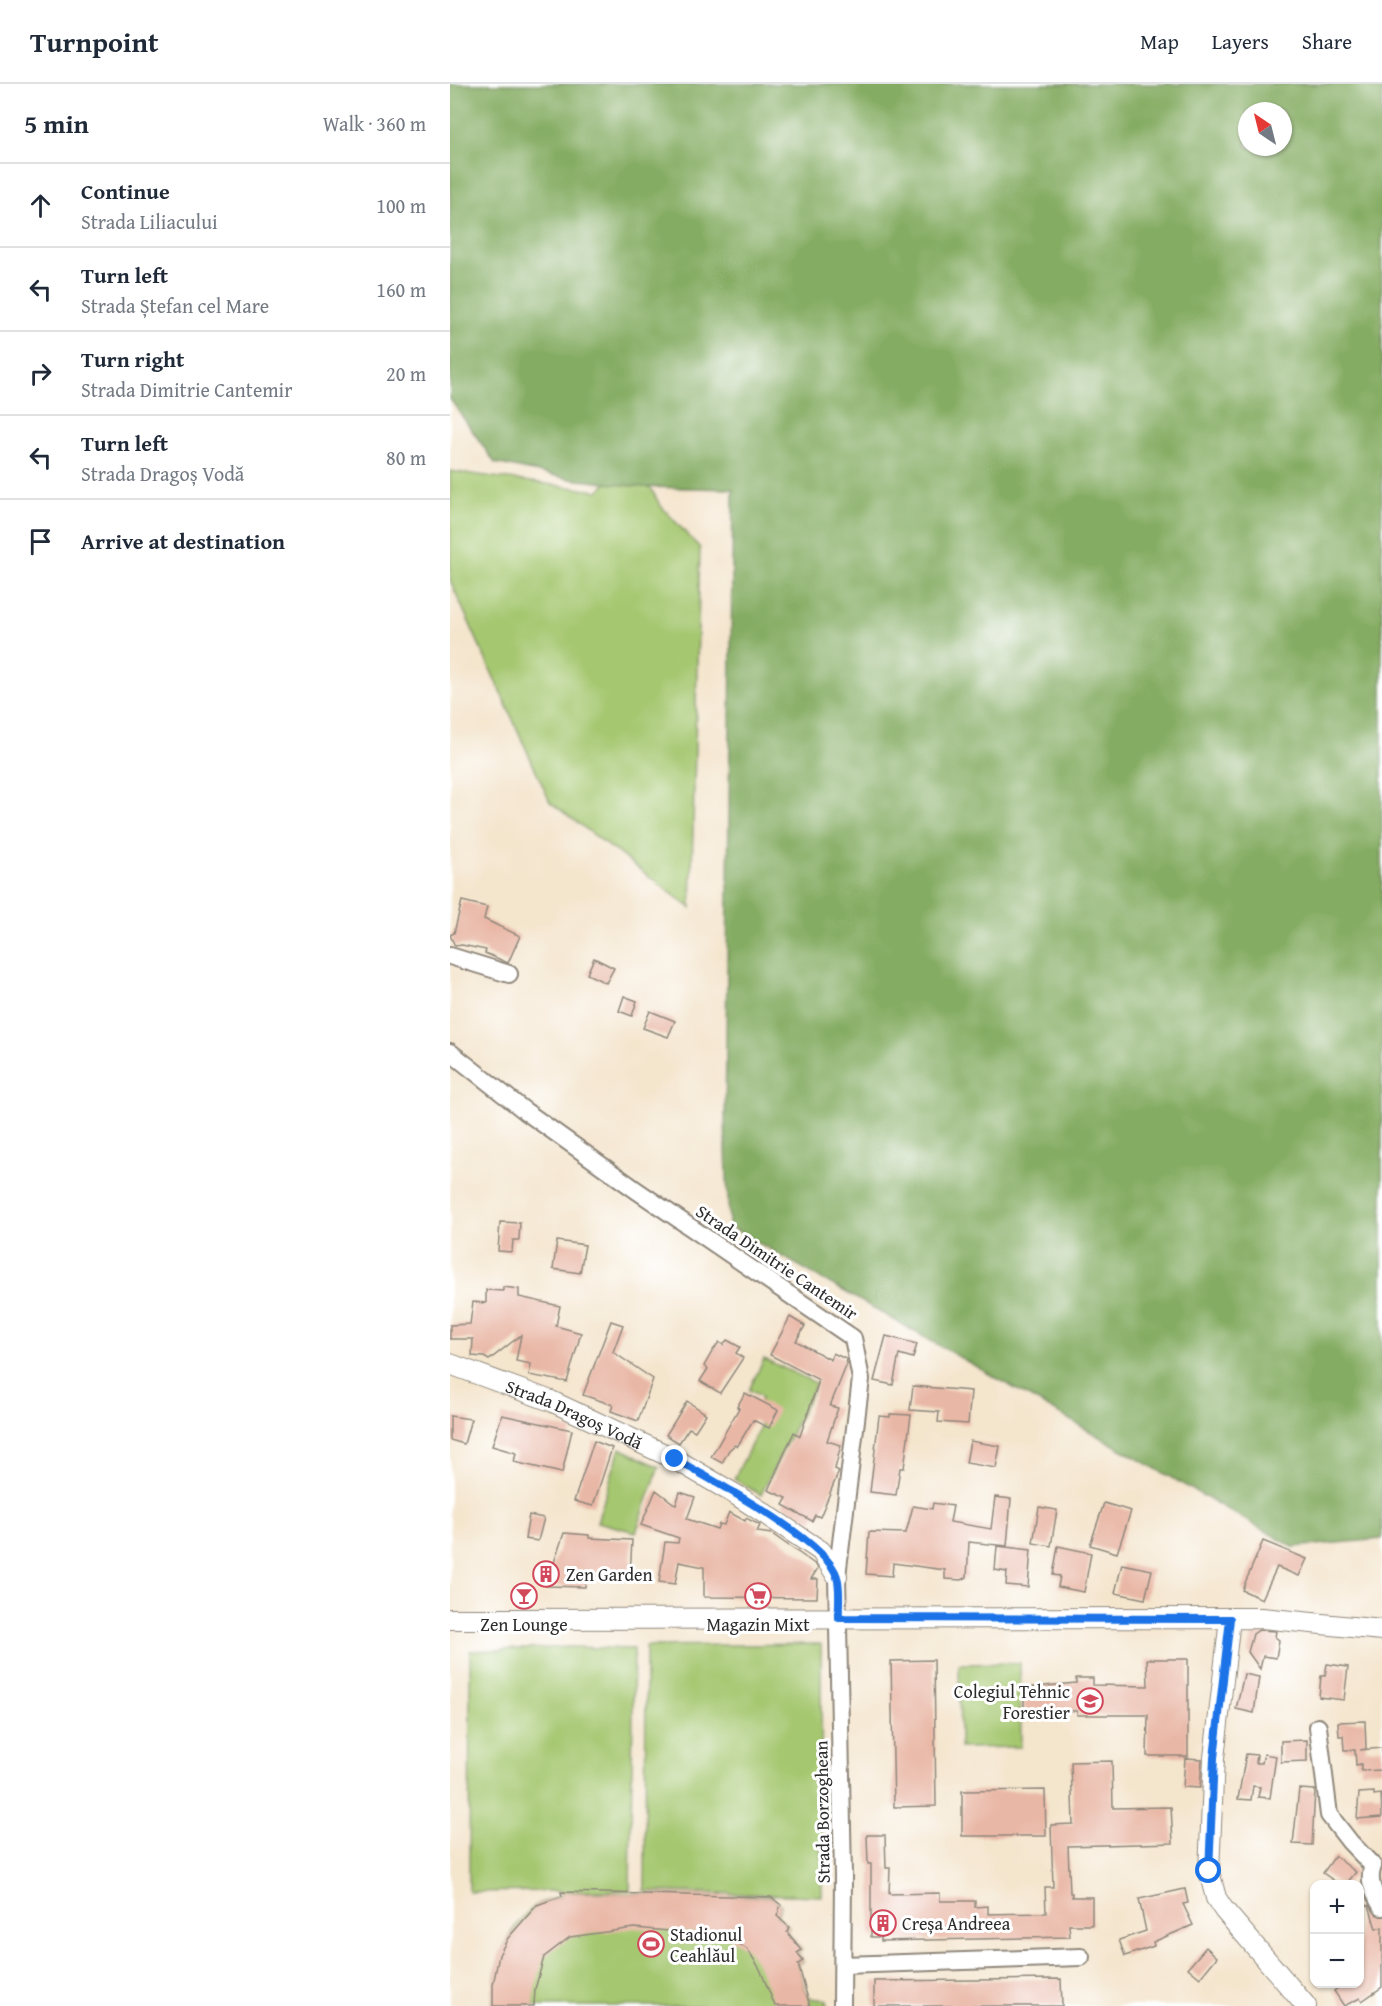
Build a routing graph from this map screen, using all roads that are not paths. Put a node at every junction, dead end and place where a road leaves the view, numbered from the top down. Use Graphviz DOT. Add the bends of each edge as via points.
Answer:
graph roads {
  1 [pos="450,956"];
  2 [pos="509,974"];
  3 [pos="450,1052"];
  4 [pos="450,1364"];
  5 [pos="837,1576"];
  6 [pos="839,1618"];
  7 [pos="450,1619"];
  8 [pos="1230,1619"];
  9 [pos="1382,1630"];
  10 [pos="1318,1727"];
  11 [pos="1378,1865"];
  12 [pos="1382,1907"];
  13 [pos="1081,1957"];
  14 [pos="843,1965"];
  15 [pos="842,2006"];
  16 [pos="1306,2006"];
  1 -- 2 [label="street"];
  3 -- 5 [label="street, Strada Dimitrie Cantemir" via="636,1190 854,1338 861,1379"];
  4 -- 5 [label="street, Strada Dragoș Vodă" via="550,1401 675,1459 821,1551"];
  5 -- 6 [label="street, Strada Dimitrie Cantemir"];
  6 -- 7 [label="street"];
  6 -- 8 [label="street"];
  6 -- 14 [label="street, Strada Borzoghean"];
  8 -- 9 [label="street" via="1262,1618"];
  8 -- 16 [label="street" via="1214,1758 1209,1871 1224,1910"];
  10 -- 11 [label="street" via="1329,1815 1350,1842"];
  11 -- 12 [label="street" via="1370,1874 1371,1885"];
  13 -- 14 [label="street"];
  14 -- 15 [label="street, Strada Borzoghean"];
}
